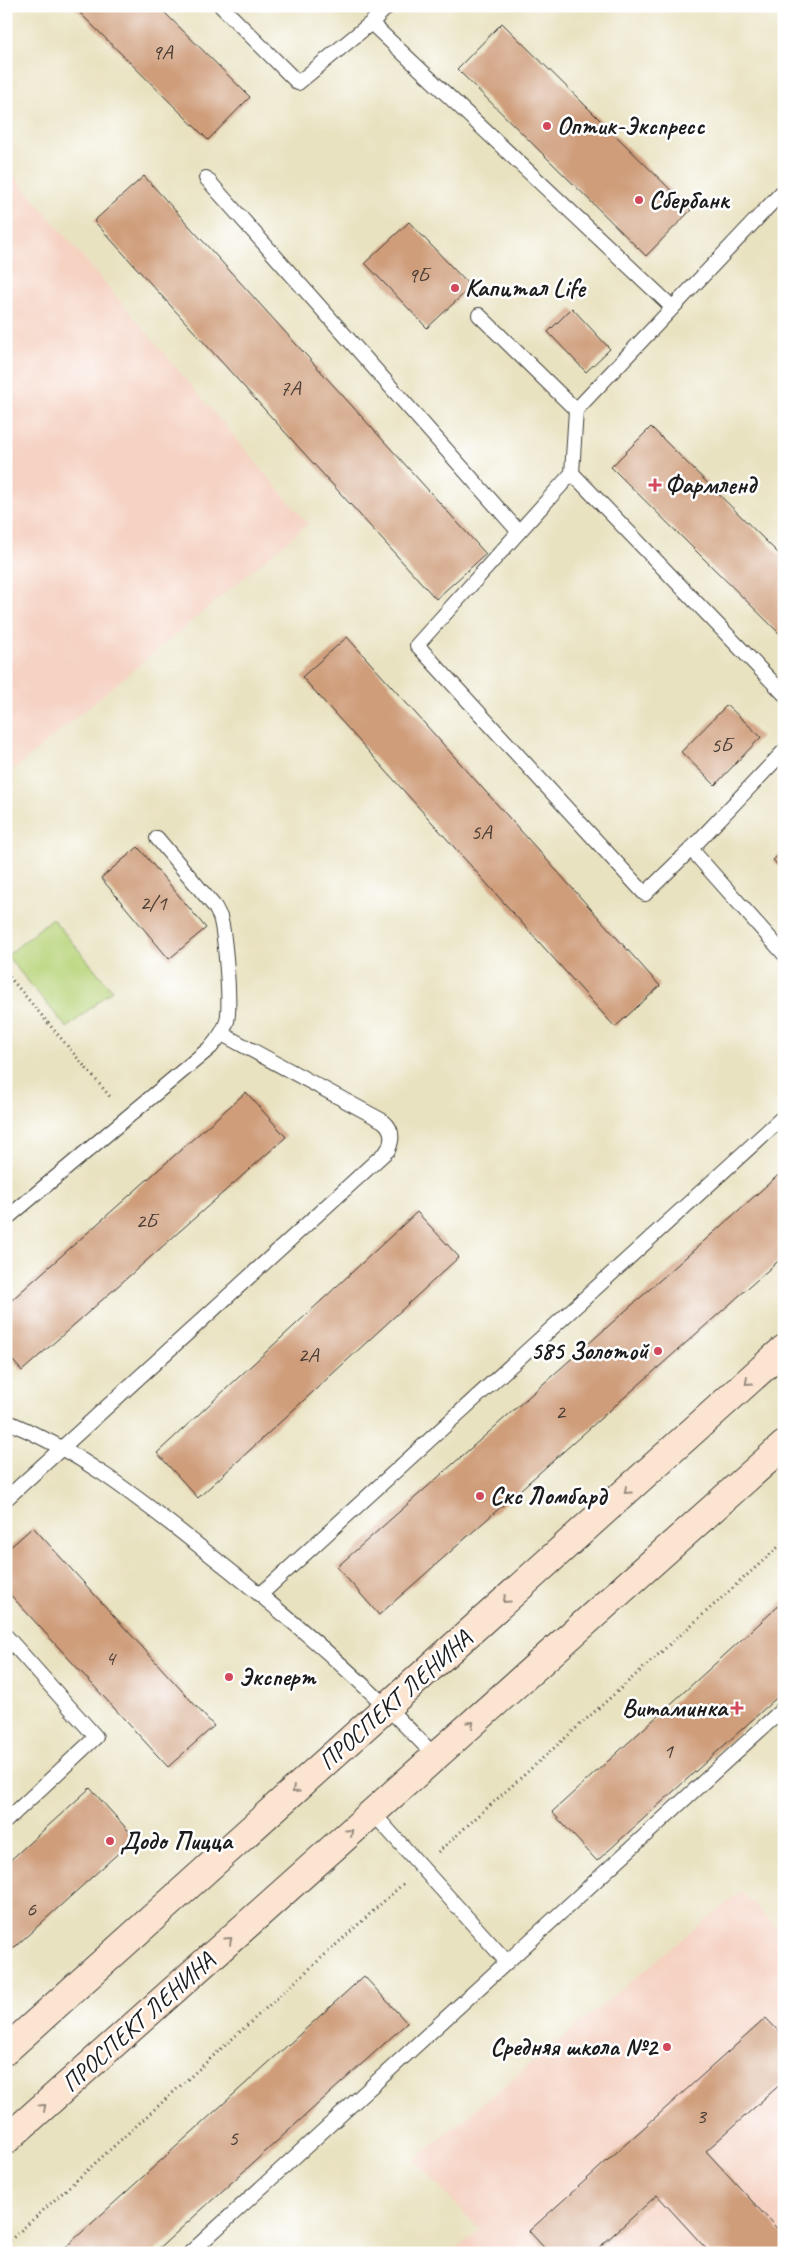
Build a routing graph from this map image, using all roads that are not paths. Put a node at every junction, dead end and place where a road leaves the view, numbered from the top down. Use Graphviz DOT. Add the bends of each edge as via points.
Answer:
graph roads {
  1 [pos="221,6"];
  2 [pos="388,6"];
  3 [pos="371,23"];
  4 [pos="206,178"];
  5 [pos="784,190"];
  6 [pos="672,307"];
  7 [pos="479,315"];
  8 [pos="576,410"];
  9 [pos="572,473"];
  10 [pos="520,532"];
  11 [pos="784,694"];
  12 [pos="784,751"];
  13 [pos="157,838"];
  14 [pos="691,849"];
  15 [pos="784,954"];
  16 [pos="222,1034"];
  17 [pos="784,1116"];
  18 [pos="6,1219"];
  19 [pos="784,1349"];
  20 [pos="6,1421"];
  21 [pos="784,1445"];
  22 [pos="63,1447"];
  23 [pos="6,1499"];
  24 [pos="261,1594"];
  25 [pos="6,1636"];
  26 [pos="388,1707"];
  27 [pos="784,1708"];
  28 [pos="435,1756"];
  29 [pos="372,1812"];
  30 [pos="6,1821"];
  31 [pos="507,1962"];
  32 [pos="6,2050"];
  33 [pos="6,2140"];
  34 [pos="190,2253"];
  1 -- 3 [label="lane" via="298,83"];
  2 -- 3 [label="lane"];
  3 -- 6 [label="lane"];
  4 -- 10 [label="lane"];
  5 -- 6 [label="lane"];
  6 -- 8 [label="lane"];
  7 -- 8 [label="lane"];
  8 -- 9 [label="lane"];
  9 -- 10 [label="lane"];
  9 -- 11 [label="lane"];
  10 -- 14 [label="lane" via="417,645 645,894"];
  12 -- 14 [label="lane"];
  13 -- 16 [label="lane" via="220,917 228,999"];
  14 -- 15 [label="lane"];
  16 -- 18 [label="lane" via="212,1047"];
  16 -- 22 [label="lane" via="383,1121 391,1130 391,1143"];
  17 -- 24 [label="lane"];
  19 -- 26 [label="street, ПРОСПЕКТ ЛЕНИНА, one-way"];
  20 -- 22 [label="lane"];
  28 -- 21 [label="street, ПРОСПЕКТ ЛЕНИНА, one-way"];
  22 -- 23 [label="lane"];
  22 -- 24 [label="lane" via="124,1488"];
  24 -- 26 [label="lane"];
  25 -- 30 [label="lane" via="96,1737"];
  26 -- 28 [label="lane"];
  26 -- 32 [label="street, ПРОСПЕКТ ЛЕНИНА, one-way"];
  27 -- 31 [label="lane"];
  28 -- 29 [label="street, ПРОСПЕКТ ЛЕНИНА"];
  29 -- 31 [label="lane"];
  33 -- 29 [label="street, ПРОСПЕКТ ЛЕНИНА, one-way"];
  31 -- 34 [label="lane"];
}
